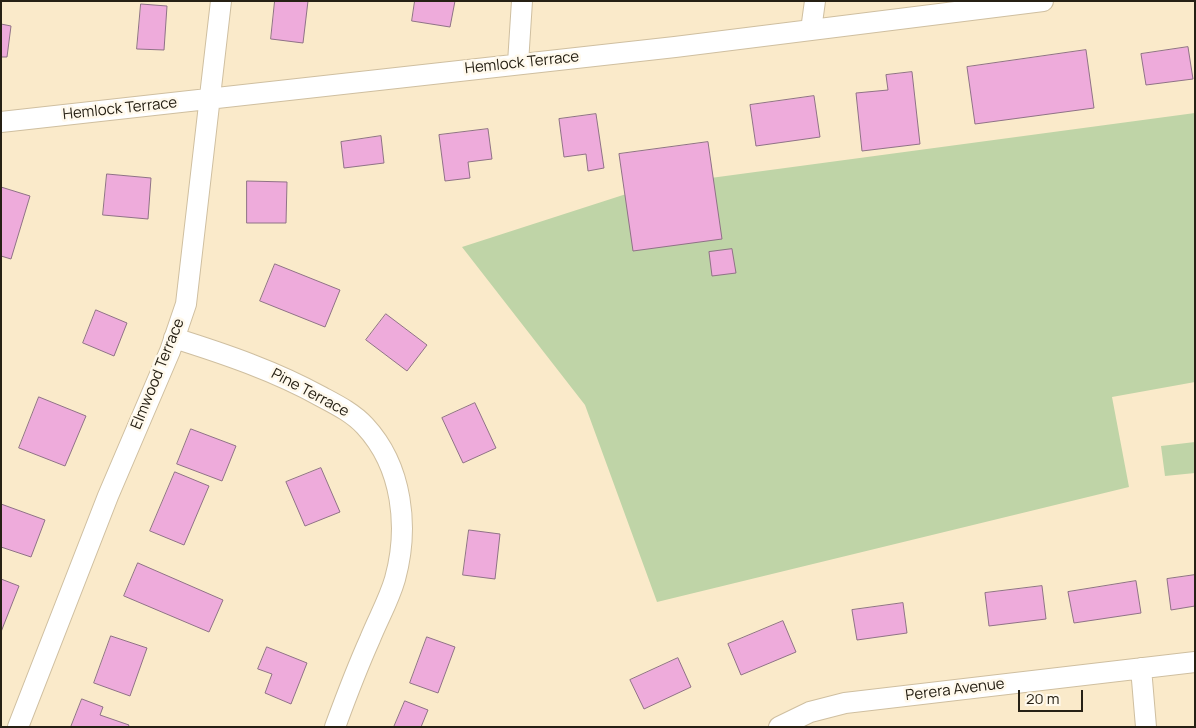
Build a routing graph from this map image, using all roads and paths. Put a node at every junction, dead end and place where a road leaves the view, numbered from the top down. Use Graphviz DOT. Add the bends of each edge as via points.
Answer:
graph roads {
  1 [pos="221,1"];
  2 [pos="522,1"];
  3 [pos="815,1"];
  4 [pos="1043,1"];
  5 [pos="812,30"];
  6 [pos="518,63"];
  7 [pos="210,99"];
  8 [pos="1,122"];
  9 [pos="174,338"];
  10 [pos="1195,662"];
  11 [pos="1141,668"];
  12 [pos="18,727"];
  13 [pos="335,727"];
  14 [pos="778,727"];
  15 [pos="1146,727"];
  1 -- 7 [label="street, Elmwood Terrace"];
  2 -- 6 [label="street"];
  3 -- 5 [label="street"];
  4 -- 5 [label="street, Hemlock Terrace"];
  5 -- 6 [label="street, Hemlock Terrace"];
  6 -- 7 [label="street, Hemlock Terrace"];
  7 -- 8 [label="street, Hemlock Terrace"];
  7 -- 9 [label="street, Elmwood Terrace" via="186,304"];
  9 -- 12 [label="street, Elmwood Terrace"];
  9 -- 13 [label="street, Pine Terrace" via="294,381 347,410 365,426 392,470 401,506 401,554 394,581"];
  10 -- 11 [label="street, Perera Avenue"];
  11 -- 14 [label="street, Perera Avenue" via="845,703 810,712"];
  11 -- 15 [label="street"];
}
